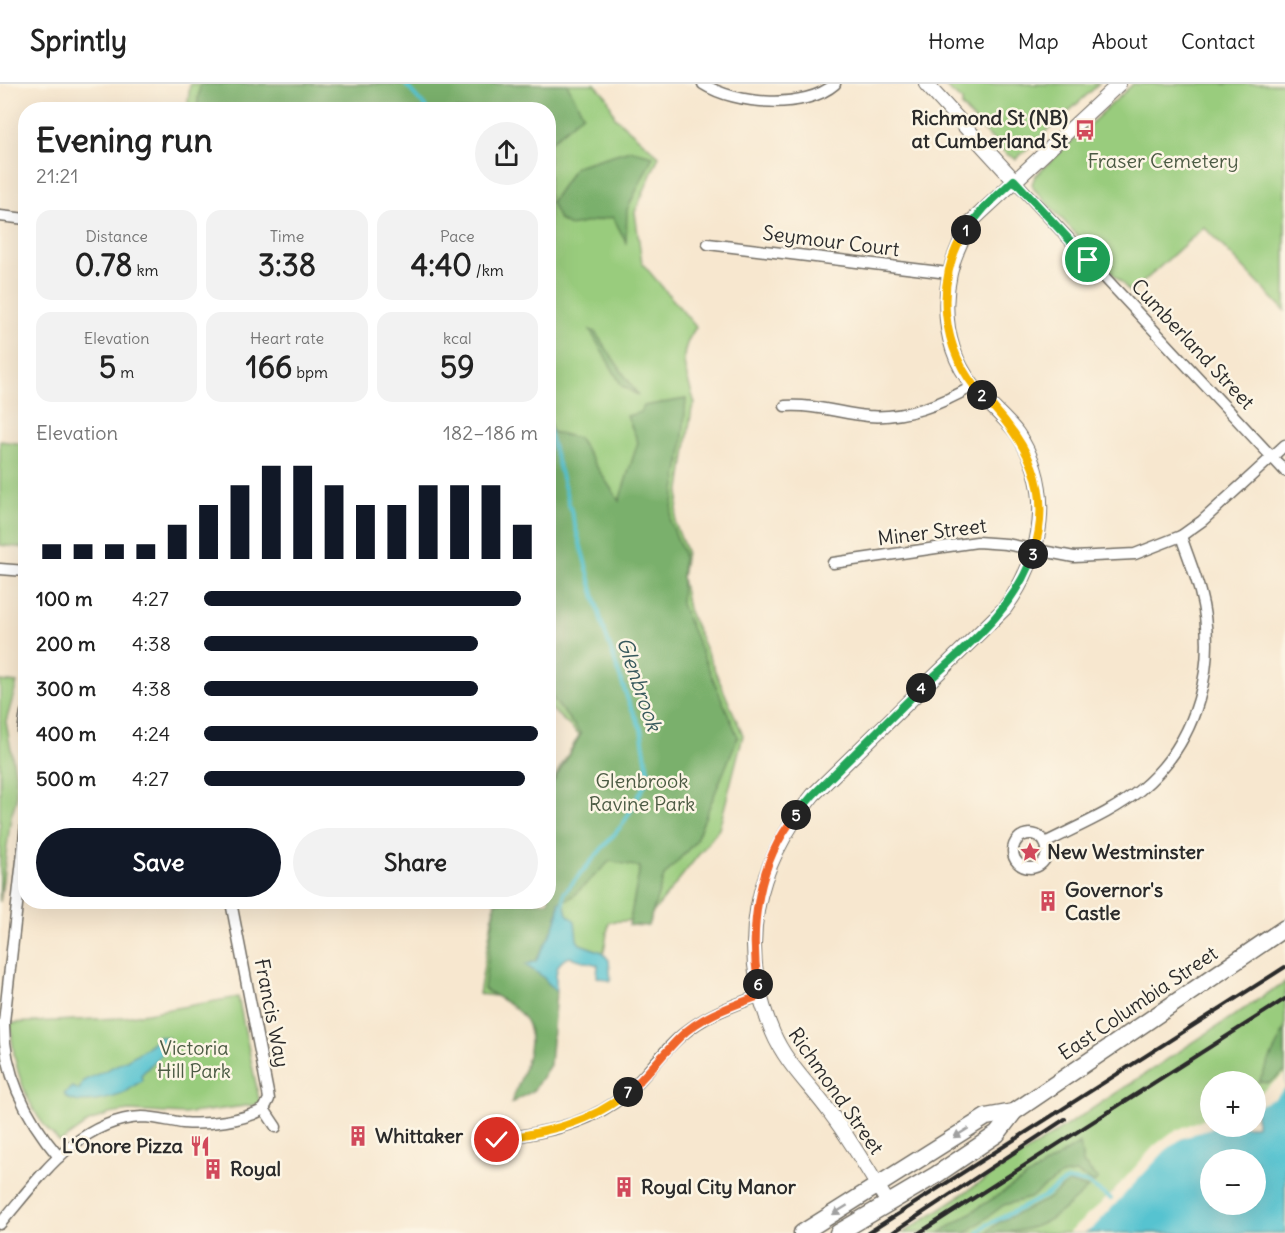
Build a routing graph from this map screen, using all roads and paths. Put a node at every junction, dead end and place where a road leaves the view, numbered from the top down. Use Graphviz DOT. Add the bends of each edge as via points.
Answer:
graph roads {
  1 [pos="703,84"];
  2 [pos="835,84"];
  3 [pos="926,84"];
  4 [pos="1119,84"];
  5 [pos="1014,180"];
  6 [pos="0,216"];
  7 [pos="18,218"];
  8 [pos="708,244"];
  9 [pos="948,273"];
  10 [pos="973,386"];
  11 [pos="785,406"];
  12 [pos="1285,445"];
  13 [pos="1272,457"];
  14 [pos="1285,471"];
  15 [pos="1180,536"];
  16 [pos="1035,550"];
  17 [pos="833,563"];
  18 [pos="0,569"];
  19 [pos="18,570"];
  20 [pos="1045,843"];
  21 [pos="18,896"];
  22 [pos="232,909"];
  23 [pos="1285,927"];
  24 [pos="759,996"];
  25 [pos="264,1109"];
  26 [pos="1014,1112"];
  27 [pos="276,1127"];
  28 [pos="497,1140"];
  29 [pos="59,1157"];
  30 [pos="878,1186"];
  31 [pos="888,1203"];
  32 [pos="0,1224"];
  33 [pos="802,1233"];
  34 [pos="838,1233"];
  1 -- 2 [label="street" via="722,94 795,102 824,94"];
  3 -- 5 [label="street, Cumberland Street"];
  4 -- 5 [label="street, Richmond Street"];
  5 -- 9 [label="street, Richmond Street" via="973,220 961,238"];
  5 -- 13 [label="street, Cumberland Street"];
  6 -- 7 [label="street"];
  8 -- 9 [label="street, Seymour Court"];
  9 -- 10 [label="street, Richmond Street" via="947,329 958,361"];
  10 -- 11 [label="street" via="910,413 870,416 804,405"];
  10 -- 16 [label="street, Richmond Street" via="1016,433 1027,451 1039,485 1041,521"];
  12 -- 13 [label="street, Miner Street"];
  13 -- 14 [label="street, Cumberland Street"];
  13 -- 15 [label="street, Miner Street"];
  15 -- 16 [label="street, Miner Street" via="1135,554 1105,558"];
  15 -- 20 [label="street" via="1200,593 1206,634 1203,684 1190,728 1170,760 1140,790"];
  16 -- 17 [label="street, Miner Street" via="977,542"];
  16 -- 24 [label="street, Richmond Street" via="1021,586 1005,608 813,795 790,823 772,856 756,908 754,958"];
  18 -- 19 [label="street"];
  21 -- 29 [label="street" via="4,1042 18,1094"];
  22 -- 25 [label="street, Francis Way" via="269,1099"];
  23 -- 26 [label="main road, East Columbia Street"];
  24 -- 28 [label="street" via="720,1011 681,1036 649,1073 611,1105 548,1131"];
  24 -- 30 [label="street, Richmond Street" via="773,1035 790,1063 833,1116"];
  25 -- 27 [label="street"];
  25 -- 29 [label="street" via="250,1115 194,1123 144,1117 116,1120 85,1134"];
  26 -- 30 [label="main road, East Columbia Street, one-way" via="986,1118"];
  26 -- 31 [label="main road, East Columbia Street" via="997,1134"];
  29 -- 32 [label="street"];
  30 -- 31 [label="street, Richmond Street"];
  30 -- 33 [label="main road, East Columbia Street, one-way"];
  31 -- 34 [label="main road, East Columbia Street"];
}
